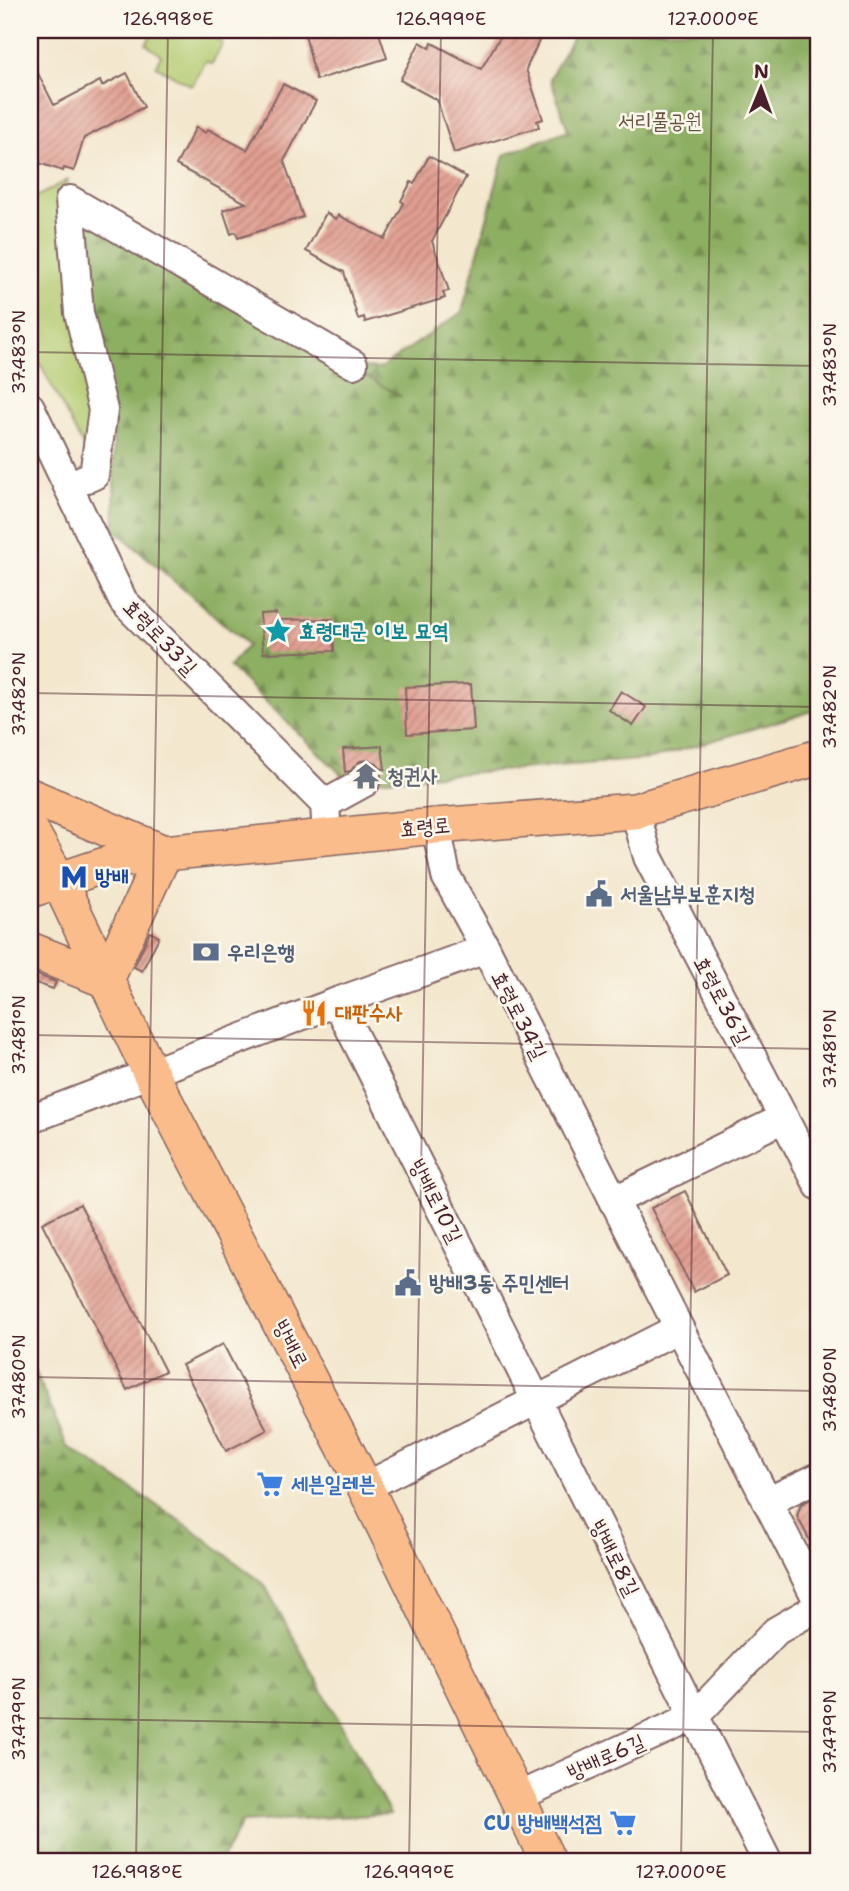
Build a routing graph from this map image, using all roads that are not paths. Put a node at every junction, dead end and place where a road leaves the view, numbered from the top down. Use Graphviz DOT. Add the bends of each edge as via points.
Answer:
graph roads {
  1 [pos="353,364"];
  2 [pos="30,407"];
  3 [pos="68,486"];
  4 [pos="819,757"];
  5 [pos="366,776"];
  6 [pos="30,796"];
  7 [pos="635,811"];
  8 [pos="326,820"];
  9 [pos="436,826"];
  10 [pos="30,830"];
  11 [pos="164,853"];
  12 [pos="44,885"];
  13 [pos="486,949"];
  14 [pos="30,950"];
  15 [pos="106,980"];
  16 [pos="337,1002"];
  17 [pos="150,1072"];
  18 [pos="783,1118"];
  19 [pos="30,1119"];
  20 [pos="819,1186"];
  21 [pos="613,1201"];
  22 [pos="679,1328"];
  23 [pos="536,1400"];
  24 [pos="819,1477"];
  25 [pos="365,1487"];
  26 [pos="767,1502"];
  27 [pos="819,1605"];
  28 [pos="695,1716"];
  29 [pos="517,1797"];
  30 [pos="548,1861"];
  31 [pos="767,1861"];
  1 -- 3 [label="street" via="70,200 79,313 103,410 94,475"];
  2 -- 3 [label="street, 효령로33길"];
  3 -- 8 [label="street, 효령로33길" via="123,601"];
  4 -- 7 [label="main road, 효령로"];
  5 -- 8 [label="street"];
  6 -- 11 [label="main road"];
  7 -- 9 [label="main road, 효령로"];
  7 -- 18 [label="street, 효령로36길" via="648,857"];
  8 -- 9 [label="main road, 효령로"];
  8 -- 11 [label="main road, 효령로"];
  9 -- 13 [label="street, 효령로34길" via="446,876"];
  10 -- 12 [label="main road, 방배로"];
  11 -- 12 [label="main road, 효령로" via="120,860"];
  11 -- 15 [label="main road"];
  12 -- 15 [label="main road, 방배로"];
  13 -- 16 [label="street"];
  13 -- 21 [label="street, 효령로34길"];
  14 -- 15 [label="main road"];
  15 -- 17 [label="main road, 방배로"];
  16 -- 17 [label="street"];
  16 -- 23 [label="street, 방배로10길"];
  17 -- 19 [label="street"];
  17 -- 25 [label="main road, 방배로"];
  18 -- 20 [label="street, 효령로36길"];
  18 -- 21 [label="street"];
  21 -- 22 [label="street, 효령로34길"];
  22 -- 23 [label="street"];
  22 -- 26 [label="street, 효령로34길"];
  23 -- 25 [label="street"];
  23 -- 28 [label="street, 방배로8길"];
  24 -- 26 [label="street"];
  25 -- 29 [label="main road, 방배로"];
  26 -- 27 [label="street, 효령로34길"];
  27 -- 28 [label="street, 방배로6길" via="776,1631"];
  28 -- 29 [label="street, 방배로6길"];
  28 -- 31 [label="street"];
  29 -- 30 [label="main road, 방배로"];
}
